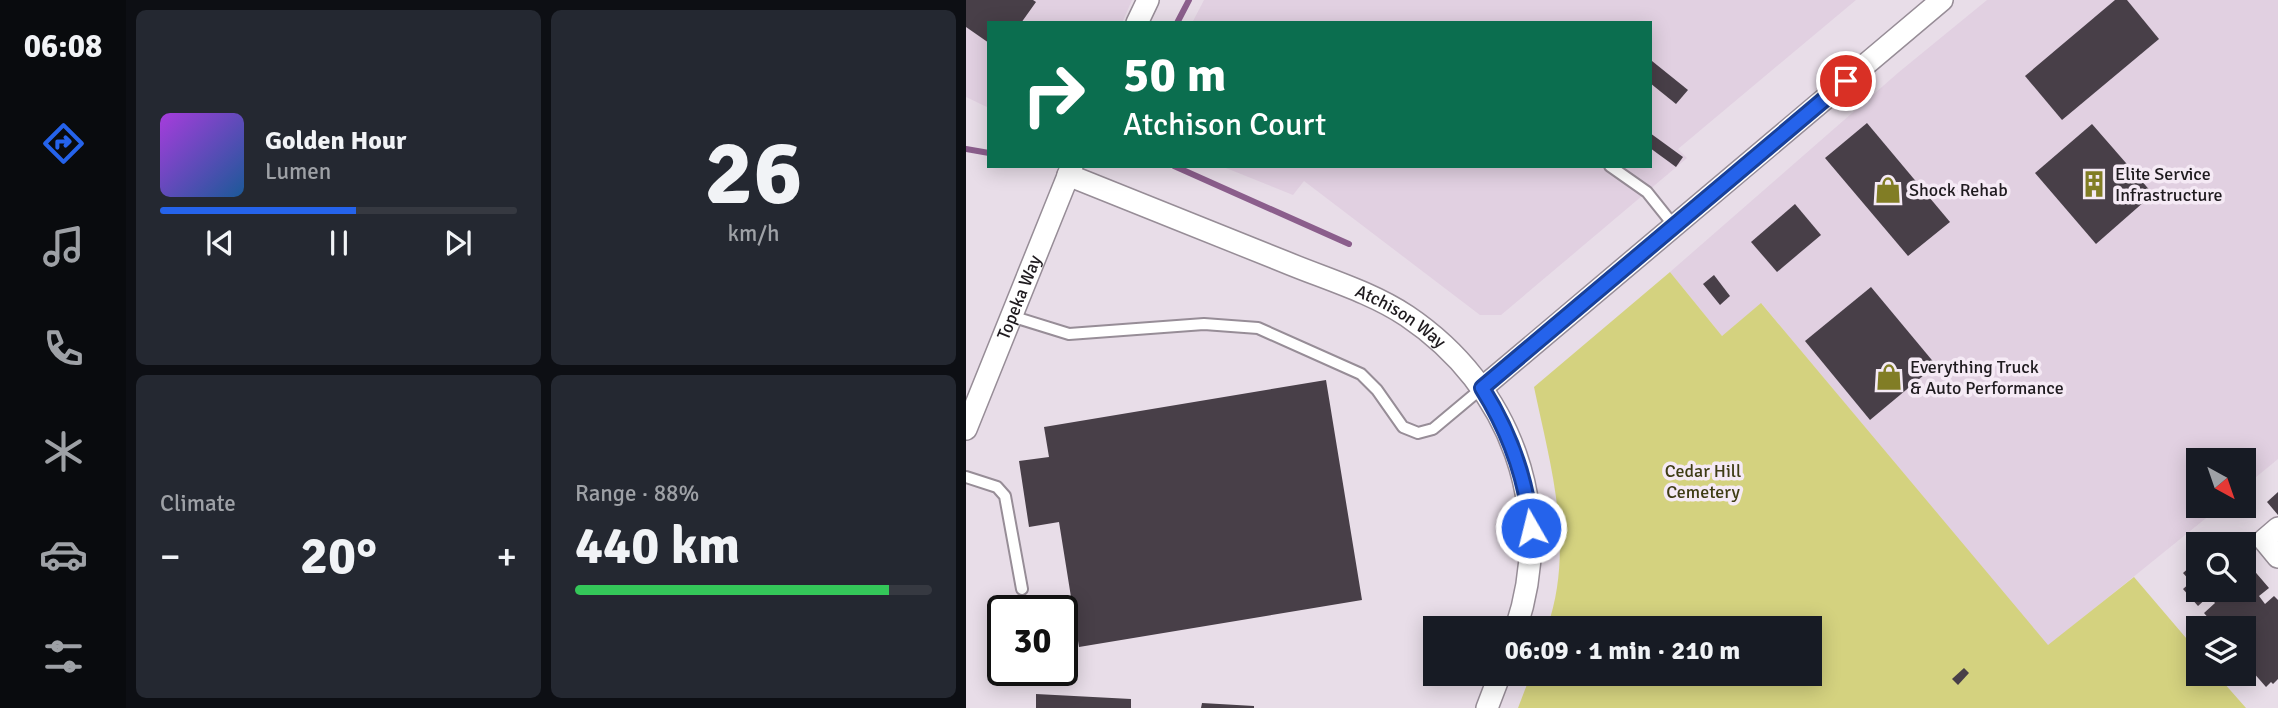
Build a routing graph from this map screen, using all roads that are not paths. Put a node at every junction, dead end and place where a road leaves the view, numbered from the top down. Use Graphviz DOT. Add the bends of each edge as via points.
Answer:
graph roads {
  1 [pos="1148,0"];
  2 [pos="1942,0"];
  3 [pos="1138,21"];
  4 [pos="1612,168"];
  5 [pos="1070,171"];
  6 [pos="1675,227"];
  7 [pos="1011,316"];
  8 [pos="1482,388"];
  9 [pos="966,429"];
  10 [pos="966,477"];
  11 [pos="2278,528"];
  12 [pos="2278,556"];
  13 [pos="1023,589"];
  14 [pos="1519,616"];
  15 [pos="1495,686"];
  16 [pos="1487,708"];
  1 -- 3 [label="street"];
  2 -- 6 [label="street"];
  4 -- 6 [label="lane" via="1647,192"];
  5 -- 7 [label="street, Topeka Way"];
  5 -- 8 [label="street, Atchison Way" via="1395,309 1440,341"];
  6 -- 8 [label="street"];
  7 -- 8 [label="lane" via="1069,334 1204,324 1258,328 1361,374 1403,427 1418,433 1433,429"];
  7 -- 9 [label="street, Topeka Way"];
  8 -- 14 [label="street, Atchison Way" via="1513,447 1529,508 1529,577"];
  10 -- 13 [label="lane" via="997,487 1005,496"];
  11 -- 12 [label="street" via="2264,540"];
  15 -- 16 [label="street"];
}
